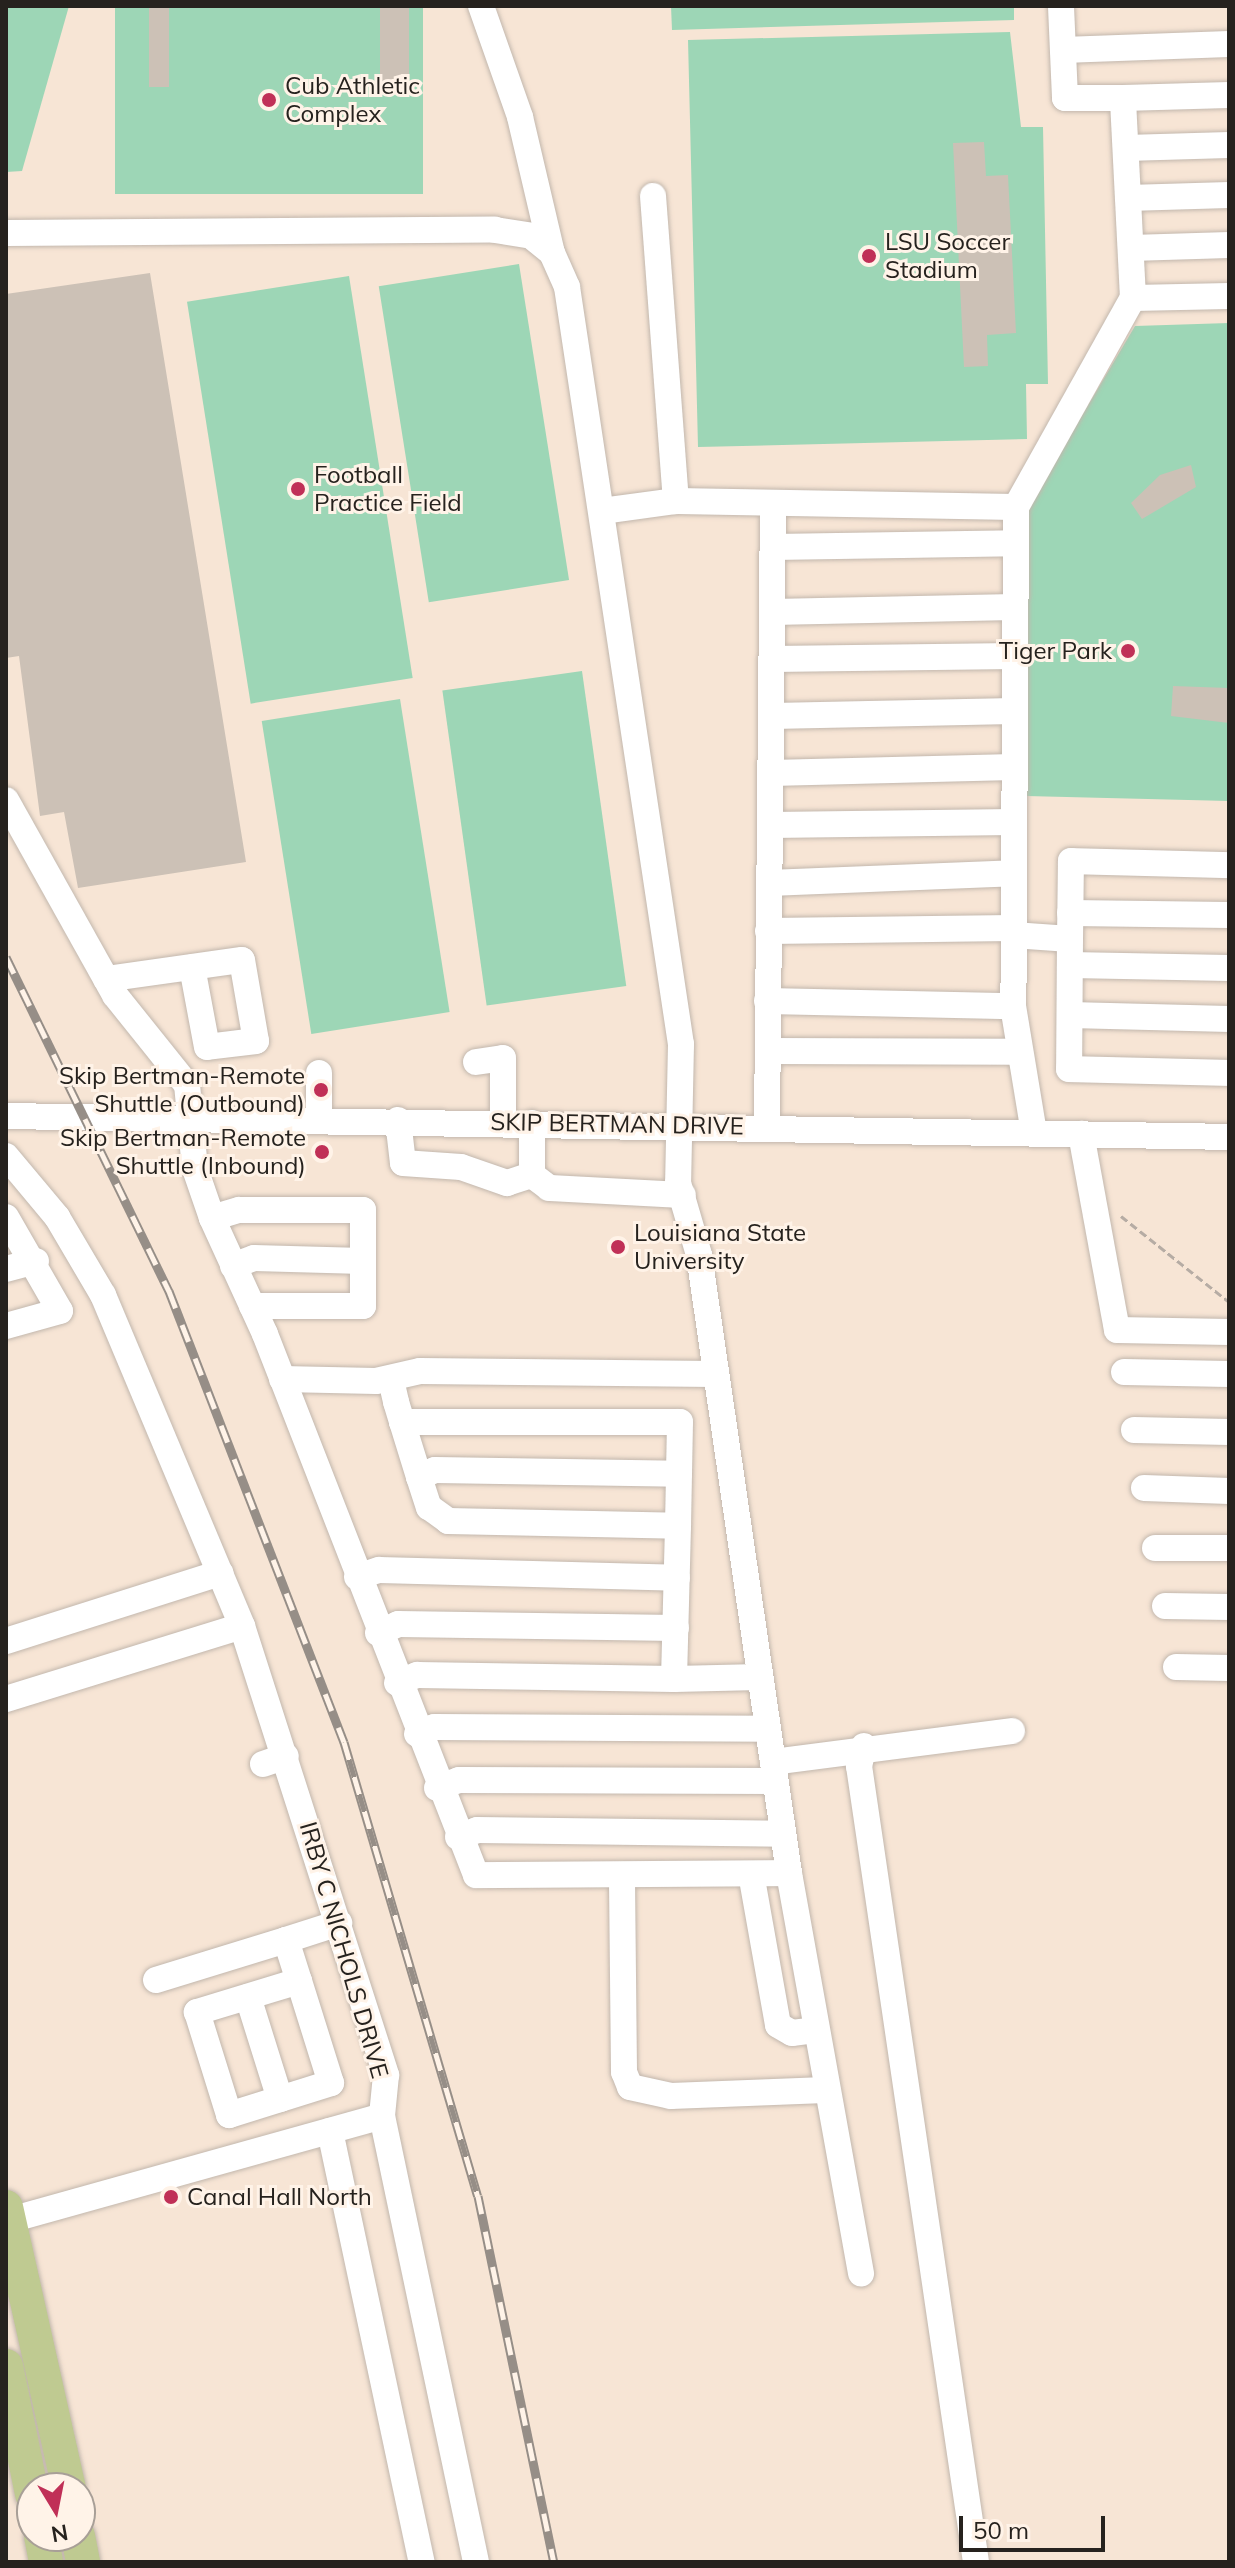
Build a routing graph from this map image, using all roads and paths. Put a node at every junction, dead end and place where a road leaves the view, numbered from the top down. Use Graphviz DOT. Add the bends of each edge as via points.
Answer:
graph roads {
  1 [pos="481,6"];
  2 [pos="1061,6"];
  3 [pos="1229,44"];
  4 [pos="1063,50"];
  5 [pos="1229,95"];
  6 [pos="1123,98"];
  7 [pos="1229,145"];
  8 [pos="1126,148"];
  9 [pos="1229,195"];
  10 [pos="653,196"];
  11 [pos="1128,198"];
  12 [pos="6,233"];
  13 [pos="1229,245"];
  14 [pos="1131,248"];
  15 [pos="552,253"];
  16 [pos="1229,296"];
  17 [pos="1133,298"];
  18 [pos="676,501"];
  19 [pos="773,507"];
  20 [pos="1016,507"];
  21 [pos="602,511"];
  22 [pos="1015,543"];
  23 [pos="773,547"];
  24 [pos="1015,607"];
  25 [pos="772,612"];
  26 [pos="1015,656"];
  27 [pos="772,659"];
  28 [pos="1014,711"];
  29 [pos="772,716"];
  30 [pos="1014,767"];
  31 [pos="771,773"];
  32 [pos="6,800"];
  33 [pos="1014,822"];
  34 [pos="770,825"];
  35 [pos="1229,865"];
  36 [pos="1013,873"];
  37 [pos="769,883"];
  38 [pos="1229,915"];
  39 [pos="768,931"];
  40 [pos="1013,932"];
  41 [pos="1070,939"];
  42 [pos="192,967"];
  43 [pos="1229,968"];
  44 [pos="106,979"];
  45 [pos="767,1001"];
  46 [pos="1013,1006"];
  47 [pos="1070,1015"];
  48 [pos="1229,1019"];
  49 [pos="768,1051"];
  50 [pos="1018,1052"];
  51 [pos="476,1062"];
  52 [pos="319,1073"];
  53 [pos="1229,1073"];
  54 [pos="188,1115"];
  55 [pos="6,1116"];
  56 [pos="319,1118"];
  57 [pos="398,1120"];
  58 [pos="503,1122"];
  59 [pos="532,1123"];
  60 [pos="680,1126"];
  61 [pos="767,1127"];
  62 [pos="1034,1133"];
  63 [pos="1081,1134"];
  64 [pos="1229,1137"];
  65 [pos="6,1156"];
  66 [pos="532,1175"];
  67 [pos="683,1195"];
  68 [pos="1115,1211"];
  69 [pos="6,1217"];
  70 [pos="212,1218"];
  71 [pos="36,1261"];
  72 [pos="363,1261"];
  73 [pos="233,1266"];
  74 [pos="6,1269"];
  75 [pos="103,1295"];
  76 [pos="1229,1302"];
  77 [pos="252,1306"];
  78 [pos="60,1311"];
  79 [pos="6,1326"];
  80 [pos="1229,1332"];
  81 [pos="1124,1372"];
  82 [pos="714,1374"];
  83 [pos="1229,1374"];
  84 [pos="282,1379"];
  85 [pos="391,1380"];
  86 [pos="402,1422"];
  87 [pos="1134,1430"];
  88 [pos="1229,1432"];
  89 [pos="679,1474"];
  90 [pos="419,1477"];
  91 [pos="1144,1488"];
  92 [pos="1229,1491"];
  93 [pos="678,1526"];
  94 [pos="1155,1548"];
  95 [pos="1229,1548"];
  96 [pos="221,1573"];
  97 [pos="357,1577"];
  98 [pos="677,1578"];
  99 [pos="1165,1606"];
  100 [pos="1229,1607"];
  101 [pos="242,1626"];
  102 [pos="676,1628"];
  103 [pos="378,1633"];
  104 [pos="6,1641"];
  105 [pos="1176,1667"];
  106 [pos="1229,1668"];
  107 [pos="760,1677"];
  108 [pos="674,1679"];
  109 [pos="397,1683"];
  110 [pos="6,1699"];
  111 [pos="768,1729"];
  112 [pos="1012,1731"];
  113 [pos="417,1734"];
  114 [pos="857,1748"];
  115 [pos="774,1771"];
  116 [pos="437,1788"];
  117 [pos="783,1834"];
  118 [pos="458,1837"];
  119 [pos="789,1873"];
  120 [pos="752,1879"];
  121 [pos="622,1880"];
  122 [pos="339,1923"];
  123 [pos="286,1940"];
  124 [pos="156,1980"];
  125 [pos="299,1981"];
  126 [pos="248,1997"];
  127 [pos="815,2030"];
  128 [pos="825,2090"];
  129 [pos="280,2099"];
  130 [pos="382,2116"];
  131 [pos="330,2131"];
  132 [pos="7,2216"];
  133 [pos="861,2274"];
  134 [pos="6,2366"];
  135 [pos="28,2472"];
  136 [pos="65,2472"];
  137 [pos="422,2562"];
  138 [pos="476,2562"];
  139 [pos="976,2562"];
  1 -- 15 [label="street" via="520,117"];
  2 -- 4 [label="street"];
  3 -- 4 [label="street"];
  4 -- 6 [label="street" via="1065,98"];
  5 -- 6 [label="street"];
  6 -- 8 [label="street"];
  7 -- 8 [label="street"];
  8 -- 11 [label="street"];
  9 -- 11 [label="street"];
  10 -- 18 [label="street"];
  11 -- 14 [label="street"];
  12 -- 15 [label="street" via="495,230 531,236"];
  13 -- 14 [label="street"];
  14 -- 17 [label="street"];
  15 -- 21 [label="street" via="567,287"];
  16 -- 17 [label="street"];
  17 -- 20 [label="street"];
  18 -- 19 [label="street"];
  18 -- 21 [label="street"];
  19 -- 20 [label="street"];
  19 -- 23 [label="street"];
  20 -- 22 [label="street"];
  21 -- 60 [label="street" via="681,1044"];
  22 -- 23 [label="street"];
  22 -- 24 [label="street"];
  23 -- 25 [label="street"];
  24 -- 25 [label="street"];
  24 -- 26 [label="street"];
  25 -- 27 [label="street"];
  26 -- 27 [label="street"];
  26 -- 28 [label="street"];
  27 -- 29 [label="street"];
  28 -- 29 [label="street"];
  28 -- 30 [label="street"];
  29 -- 31 [label="street"];
  30 -- 31 [label="street"];
  30 -- 33 [label="street"];
  31 -- 34 [label="street"];
  32 -- 44 [label="street"];
  33 -- 34 [label="street"];
  33 -- 36 [label="street"];
  34 -- 37 [label="street"];
  35 -- 41 [label="street" via="1071,861"];
  36 -- 37 [label="street"];
  36 -- 40 [label="street"];
  37 -- 39 [label="street"];
  38 -- 41 [label="street"];
  39 -- 40 [label="street"];
  39 -- 45 [label="street"];
  40 -- 41 [label="street"];
  40 -- 46 [label="street"];
  41 -- 43 [label="street"];
  41 -- 47 [label="street"];
  42 -- 44 [label="street"];
  44 -- 54 [label="street" via="187,1085"];
  45 -- 46 [label="street"];
  45 -- 49 [label="street"];
  46 -- 50 [label="street"];
  47 -- 48 [label="street"];
  47 -- 53 [label="street" via="1069,1069"];
  49 -- 50 [label="street"];
  49 -- 61 [label="street"];
  50 -- 62 [label="street"];
  51 -- 58 [label="street" via="503,1058"];
  52 -- 56 [label="street"];
  54 -- 55 [label="street, SKIP BERTMAN DRIVE"];
  54 -- 56 [label="street, SKIP BERTMAN DRIVE"];
  54 -- 70 [label="street"];
  56 -- 57 [label="street, SKIP BERTMAN DRIVE"];
  57 -- 58 [label="street, SKIP BERTMAN DRIVE"];
  57 -- 66 [label="street" via="403,1163 461,1167 507,1183"];
  58 -- 59 [label="street, SKIP BERTMAN DRIVE"];
  59 -- 60 [label="street, SKIP BERTMAN DRIVE"];
  59 -- 66 [label="street"];
  60 -- 61 [label="street, SKIP BERTMAN DRIVE"];
  60 -- 67 [label="street"];
  61 -- 62 [label="street, SKIP BERTMAN DRIVE"];
  62 -- 63 [label="street, SKIP BERTMAN DRIVE"];
  63 -- 64 [label="street, SKIP BERTMAN DRIVE"];
  63 -- 80 [label="street" via="1117,1330"];
  65 -- 75 [label="street, IRBY C NICHOLS DRIVE" via="57,1217"];
  66 -- 67 [label="street" via="566,1194"];
  67 -- 82 [label="street" via="699,1255"];
  68 -- 76 [label="path"];
  69 -- 71 [label="street"];
  70 -- 72 [label="street" via="239,1210 363,1210"];
  70 -- 73 [label="street"];
  71 -- 74 [label="street"];
  71 -- 78 [label="street"];
  72 -- 73 [label="street" via="254,1258"];
  72 -- 77 [label="street" via="363,1306"];
  73 -- 77 [label="street"];
  75 -- 78 [label="street"];
  75 -- 96 [label="street, IRBY C NICHOLS DRIVE"];
  77 -- 84 [label="street"];
  78 -- 79 [label="street"];
  81 -- 83 [label="street"];
  82 -- 85 [label="street" via="420,1371"];
  82 -- 107 [label="street"];
  84 -- 85 [label="street"];
  84 -- 97 [label="street"];
  85 -- 86 [label="street"];
  86 -- 89 [label="street" via="680,1422"];
  86 -- 90 [label="street"];
  87 -- 88 [label="street"];
  89 -- 90 [label="street" via="435,1470"];
  89 -- 93 [label="street"];
  90 -- 93 [label="street" via="429,1507 448,1521"];
  91 -- 92 [label="street"];
  93 -- 98 [label="street"];
  94 -- 95 [label="street"];
  96 -- 101 [label="street, IRBY C NICHOLS DRIVE"];
  96 -- 104 [label="street"];
  97 -- 98 [label="street" via="379,1570"];
  97 -- 103 [label="street"];
  98 -- 102 [label="street"];
  99 -- 100 [label="street"];
  101 -- 110 [label="street"];
  101 -- 122 [label="street, IRBY C NICHOLS DRIVE" via="274,1760"];
  102 -- 103 [label="street" via="398,1624"];
  102 -- 108 [label="street"];
  103 -- 109 [label="street"];
  105 -- 106 [label="street"];
  107 -- 108 [label="street"];
  107 -- 111 [label="street"];
  108 -- 109 [label="street" via="417,1675"];
  109 -- 113 [label="street"];
  111 -- 113 [label="street" via="434,1727"];
  111 -- 115 [label="street"];
  112 -- 114 [label="street"];
  113 -- 116 [label="street"];
  114 -- 115 [label="street" via="799,1758"];
  114 -- 139 [label="street"];
  115 -- 116 [label="street" via="459,1780"];
  115 -- 117 [label="street"];
  116 -- 118 [label="street"];
  117 -- 118 [label="street" via="477,1830"];
  117 -- 119 [label="street"];
  118 -- 121 [label="street" via="476,1875"];
  119 -- 120 [label="street"];
  119 -- 127 [label="street"];
  120 -- 121 [label="street"];
  120 -- 127 [label="street" via="778,2025 792,2033"];
  121 -- 128 [label="street" via="624,2072 630,2087 671,2096"];
  122 -- 123 [label="street"];
  122 -- 130 [label="street, IRBY C NICHOLS DRIVE" via="386,2075"];
  123 -- 124 [label="street"];
  123 -- 125 [label="street"];
  125 -- 126 [label="street"];
  125 -- 129 [label="street" via="331,2083"];
  126 -- 129 [label="street"];
  126 -- 129 [label="street" via="197,2012 229,2115"];
  127 -- 128 [label="street"];
  128 -- 133 [label="street"];
  130 -- 131 [label="street"];
  130 -- 138 [label="street, IRBY C NICHOLS DRIVE"];
  131 -- 132 [label="street"];
  131 -- 137 [label="street"];
  132 -- 136 [label="main road"];
  134 -- 135 [label="main road"];
}
